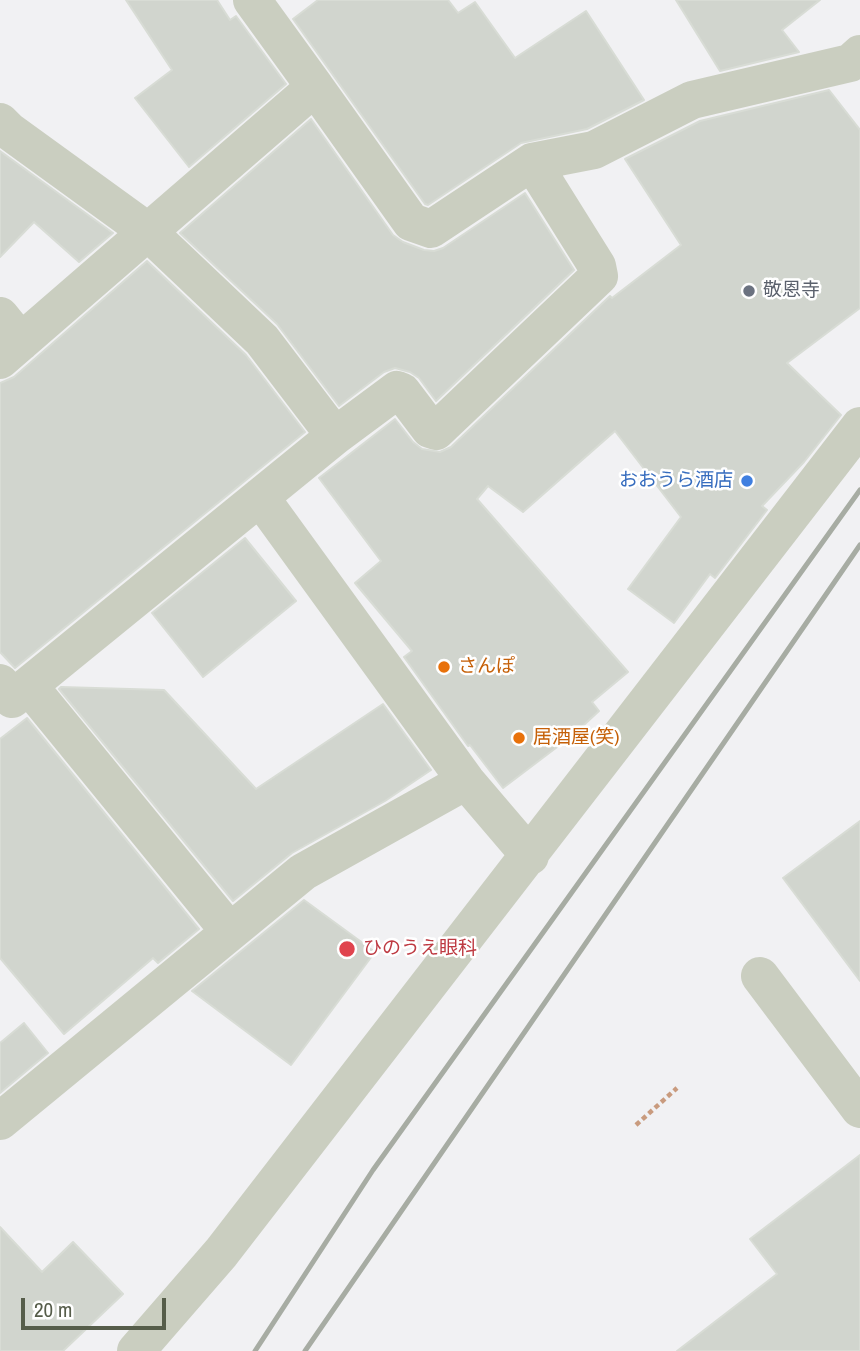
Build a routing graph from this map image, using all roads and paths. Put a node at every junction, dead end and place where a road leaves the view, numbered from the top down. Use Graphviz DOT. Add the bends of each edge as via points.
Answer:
graph roads {
  1 [pos="252,0"];
  2 [pos="860,54"];
  3 [pos="315,87"];
  4 [pos="0,122"];
  5 [pos="532,162"];
  6 [pos="147,231"];
  7 [pos="7,339"];
  8 [pos="860,426"];
  9 [pos="335,436"];
  10 [pos="261,497"];
  11 [pos="10,695"];
  12 [pos="466,781"];
  13 [pos="530,856"];
  14 [pos="230,932"];
  15 [pos="760,976"];
  16 [pos="677,1088"];
  17 [pos="860,1109"];
  18 [pos="0,1121"];
  19 [pos="636,1125"];
  20 [pos="136,1351"];
  1 -- 3 [label="street"];
  2 -- 5 [label="street" via="850,63 692,100 594,150"];
  3 -- 5 [label="street" via="411,222 430,229"];
  3 -- 6 [label="street"];
  4 -- 6 [label="street"];
  5 -- 9 [label="street" via="600,275 436,431 397,390"];
  6 -- 7 [label="street"];
  6 -- 9 [label="street" via="262,340"];
  8 -- 13 [label="street"];
  9 -- 10 [label="street"];
  10 -- 11 [label="street"];
  10 -- 12 [label="street"];
  11 -- 14 [label="street"];
  12 -- 13 [label="street"];
  12 -- 14 [label="street" via="303,872"];
  13 -- 20 [label="street" via="221,1253"];
  14 -- 18 [label="street"];
  15 -- 17 [label="street"];
  16 -- 19 [label="path"];
}
